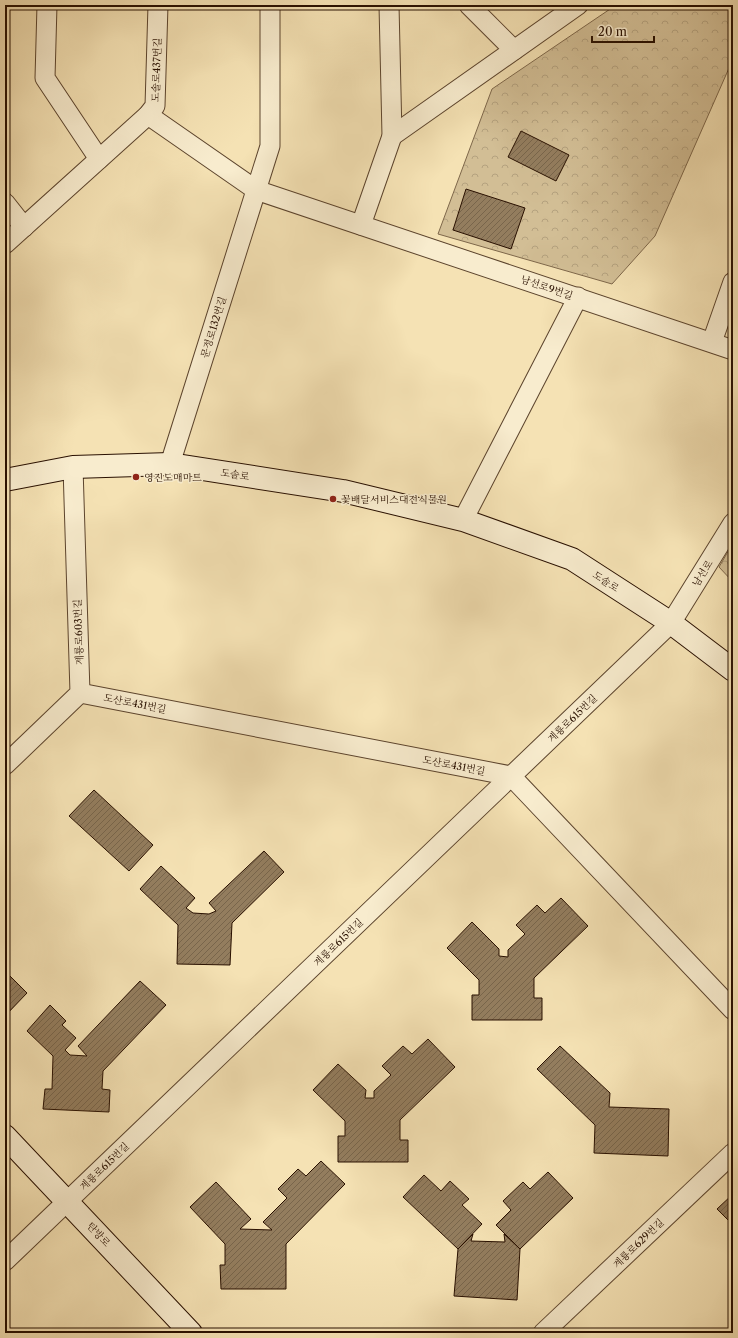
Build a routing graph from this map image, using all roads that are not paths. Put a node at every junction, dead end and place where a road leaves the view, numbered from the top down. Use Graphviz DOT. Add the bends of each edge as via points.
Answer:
graph roads {
  1 [pos="47,5"];
  2 [pos="158,5"];
  3 [pos="270,5"];
  4 [pos="389,5"];
  5 [pos="468,5"];
  6 [pos="578,5"];
  7 [pos="514,50"];
  8 [pos="148,115"];
  9 [pos="392,136"];
  10 [pos="99,159"];
  11 [pos="256,190"];
  12 [pos="5,203"];
  13 [pos="361,225"];
  14 [pos="24,227"];
  15 [pos="5,244"];
  16 [pos="733,282"];
  17 [pos="578,298"];
  18 [pos="712,342"];
  19 [pos="733,350"];
  20 [pos="170,464"];
  21 [pos="72,467"];
  22 [pos="5,480"];
  23 [pos="463,520"];
  24 [pos="733,523"];
  25 [pos="671,623"];
  26 [pos="733,670"];
  27 [pos="80,693"];
  28 [pos="5,765"];
  29 [pos="512,776"];
  30 [pos="733,1010"];
  31 [pos="5,1136"];
  32 [pos="733,1152"];
  33 [pos="68,1201"];
  34 [pos="5,1261"];
  35 [pos="192,1333"];
  36 [pos="543,1333"];
  1 -- 10 [label="street" via="45,78"];
  2 -- 8 [label="street, 도솔로437번길" via="155,106"];
  3 -- 11 [label="street, 문정로132번길" via="270,146"];
  4 -- 9 [label="street"];
  5 -- 7 [label="street"];
  6 -- 7 [label="street"];
  7 -- 9 [label="street"];
  8 -- 10 [label="street, 도솔로437번길"];
  8 -- 11 [label="street"];
  9 -- 13 [label="street"];
  10 -- 14 [label="street, 도솔로437번길"];
  11 -- 13 [label="street, 남선로9번길"];
  11 -- 20 [label="street, 문정로132번길"];
  12 -- 14 [label="street"];
  13 -- 17 [label="street, 남선로9번길"];
  14 -- 15 [label="street, 도솔로437번길"];
  16 -- 18 [label="street"];
  17 -- 18 [label="street, 남선로9번길"];
  17 -- 23 [label="street"];
  18 -- 19 [label="street, 남선로9번길"];
  20 -- 21 [label="street, 도솔로"];
  20 -- 23 [label="street, 도솔로" via="343,491"];
  21 -- 22 [label="street, 도솔로"];
  21 -- 27 [label="street, 계룡로603번길"];
  23 -- 25 [label="street, 도솔로" via="572,559"];
  24 -- 25 [label="street, 남선로"];
  25 -- 26 [label="street, 도솔로"];
  25 -- 29 [label="street, 계룡로615번길"];
  27 -- 28 [label="street"];
  27 -- 29 [label="street, 도산로431번길"];
  29 -- 30 [label="street"];
  29 -- 33 [label="street, 계룡로615번길"];
  31 -- 33 [label="street, 탄방로"];
  32 -- 36 [label="street, 계룡로629번길"];
  33 -- 34 [label="street, 계룡로615번길"];
  33 -- 35 [label="street, 탄방로"];
}
